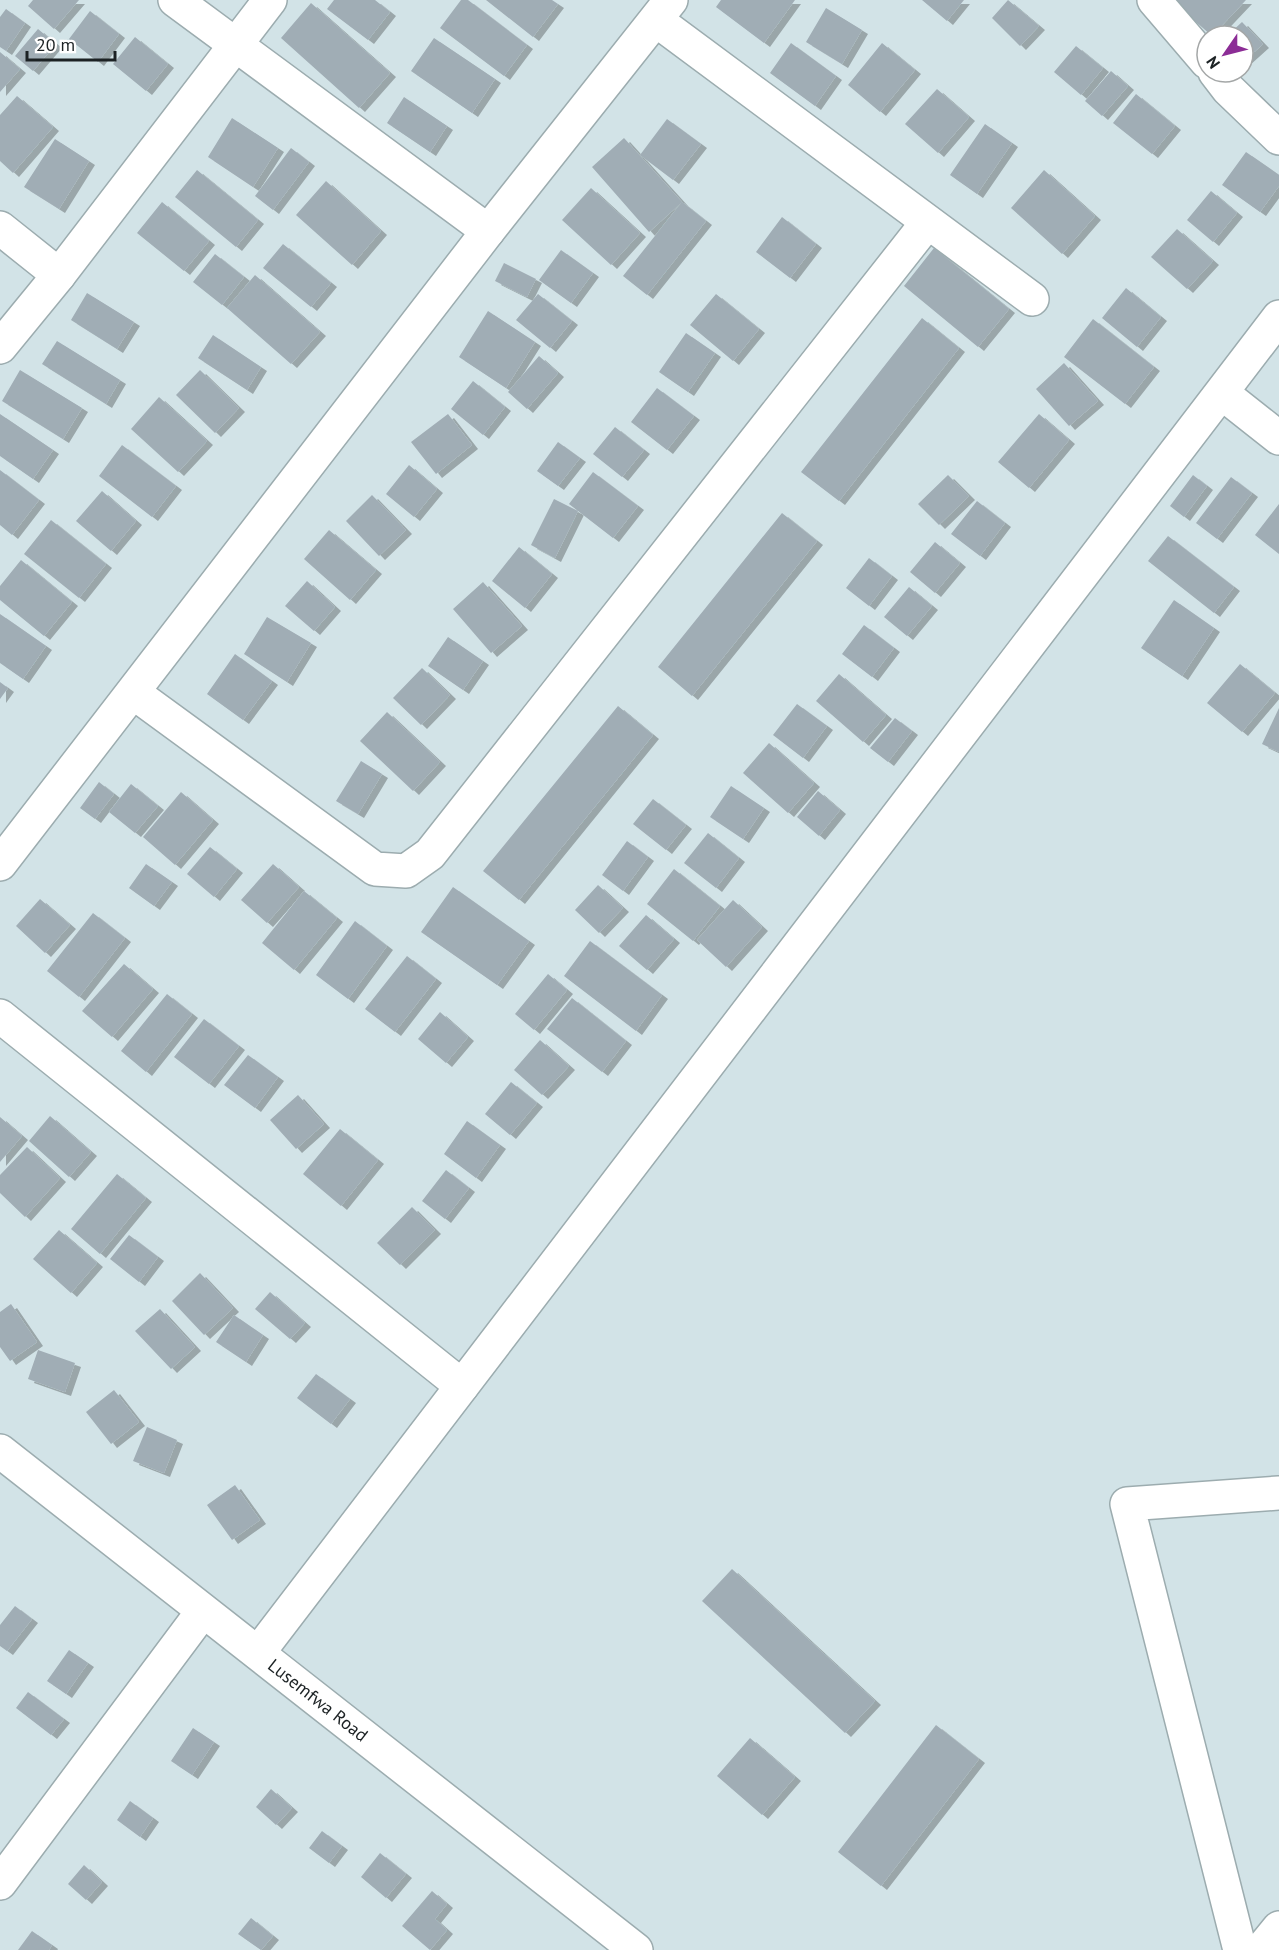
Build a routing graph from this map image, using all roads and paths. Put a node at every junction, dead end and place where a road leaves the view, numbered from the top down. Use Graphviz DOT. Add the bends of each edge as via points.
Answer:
graph roads {
  1 [pos="175,0"];
  2 [pos="270,0"];
  3 [pos="1154,0"];
  4 [pos="664,10"];
  5 [pos="235,45"];
  6 [pos="1195,48"];
  7 [pos="1224,84"];
  8 [pos="1279,138"];
  9 [pos="927,223"];
  10 [pos="0,228"];
  11 [pos="488,231"];
  12 [pos="59,275"];
  13 [pos="1032,299"];
  14 [pos="1279,317"];
  15 [pos="0,347"];
  16 [pos="1222,393"];
  17 [pos="1279,438"];
  18 [pos="134,693"];
  19 [pos="0,864"];
  20 [pos="0,1016"];
  21 [pos="462,1386"];
  22 [pos="0,1451"];
  23 [pos="1279,1493"];
  24 [pos="203,1611"];
  25 [pos="258,1653"];
  26 [pos="0,1883"];
  27 [pos="1279,1928"];
  28 [pos="636,1950"];
  29 [pos="1239,1950"];
  30 [pos="1262,1950"];
  1 -- 5 [label="street"];
  2 -- 5 [label="street"];
  3 -- 6 [label="street"];
  4 -- 9 [label="street"];
  4 -- 11 [label="street"];
  5 -- 11 [label="street"];
  5 -- 12 [label="street"];
  7 -- 8 [label="street"];
  9 -- 13 [label="street"];
  9 -- 18 [label="street" via="430,854 406,871 375,869"];
  10 -- 12 [label="street"];
  11 -- 18 [label="street"];
  12 -- 15 [label="street"];
  14 -- 16 [label="street"];
  16 -- 17 [label="street"];
  16 -- 21 [label="street"];
  18 -- 19 [label="street"];
  20 -- 21 [label="street"];
  21 -- 25 [label="street"];
  22 -- 24 [label="street, Lusemfwa Road"];
  23 -- 29 [label="street" via="1127,1504"];
  24 -- 25 [label="street, Lusemfwa Road"];
  24 -- 26 [label="street"];
  25 -- 28 [label="street, Lusemfwa Road"];
  27 -- 30 [label="street"];
}
